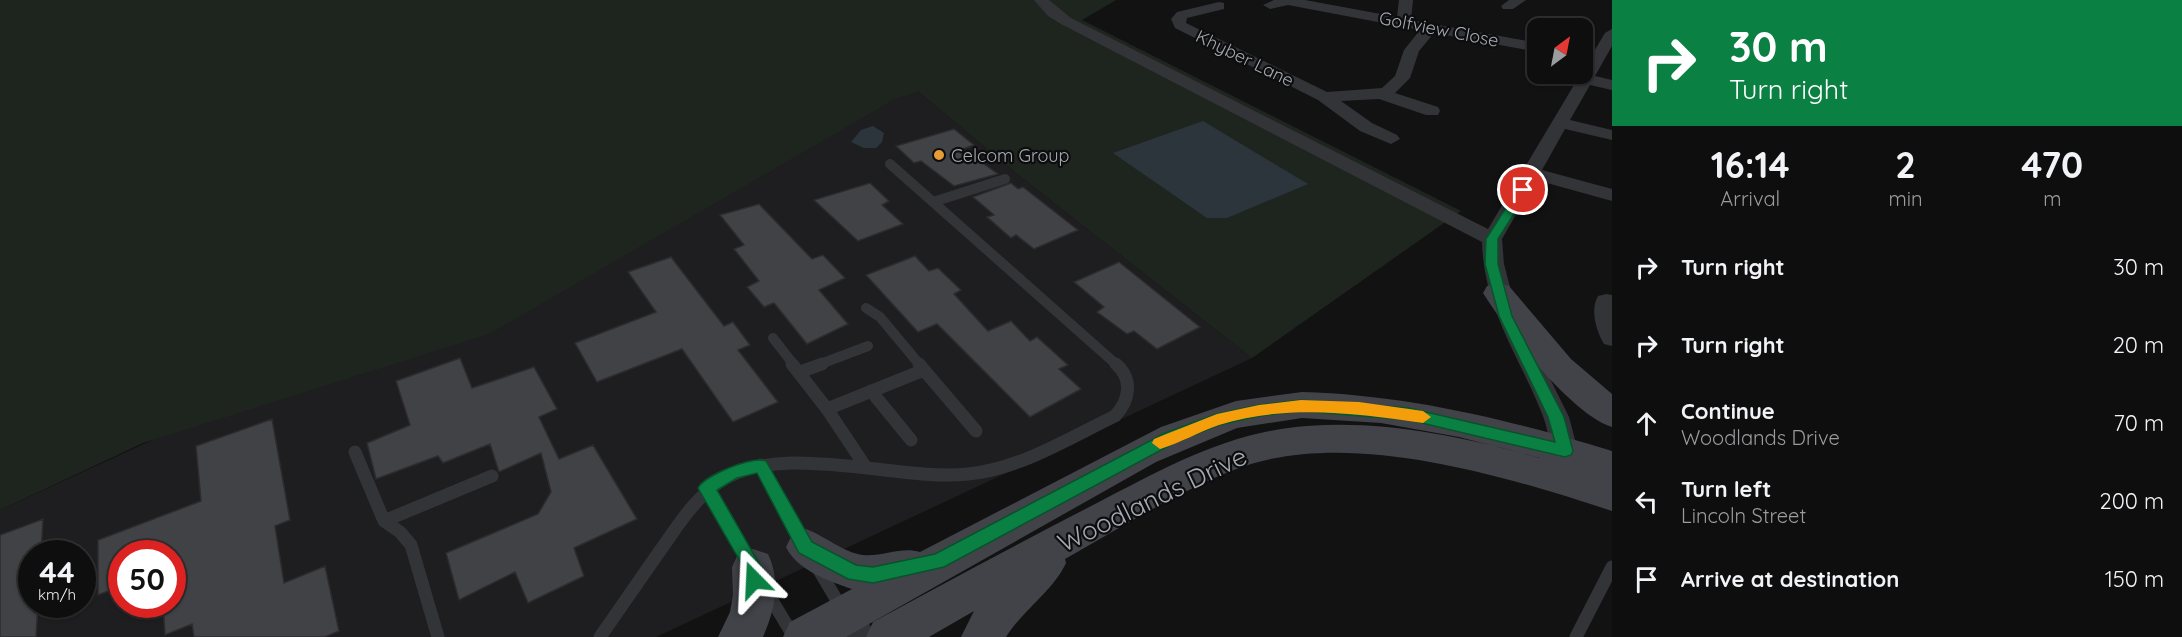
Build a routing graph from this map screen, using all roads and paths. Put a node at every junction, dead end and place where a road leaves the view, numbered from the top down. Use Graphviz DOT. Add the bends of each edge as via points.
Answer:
graph roads {
  1 [pos="1041,0"];
  2 [pos="1406,0"];
  3 [pos="1288,1"];
  4 [pos="1270,5"];
  5 [pos="1219,6"];
  6 [pos="1404,23"];
  7 [pos="1430,28"];
  8 [pos="1612,33"];
  9 [pos="1527,46"];
  10 [pos="1593,54"];
  11 [pos="1593,81"];
  12 [pos="1582,84"];
  13 [pos="1612,85"];
  14 [pos="1381,94"];
  15 [pos="1324,97"];
  16 [pos="1432,111"];
  17 [pos="1559,122"];
  18 [pos="1612,135"];
  19 [pos="1391,139"];
  20 [pos="890,164"];
  21 [pos="1533,173"];
  22 [pos="1005,179"];
  23 [pos="1612,195"];
  24 [pos="933,202"];
  25 [pos="1492,239"];
  26 [pos="1498,293"];
  27 [pos="1605,301"];
  28 [pos="866,308"];
  29 [pos="773,338"];
  30 [pos="1612,338"];
  31 [pos="868,346"];
  32 [pos="924,370"];
  33 [pos="800,372"];
  34 [pos="871,391"];
  35 [pos="827,409"];
  36 [pos="1612,414"];
  37 [pos="976,431"];
  38 [pos="911,440"];
  39 [pos="355,452"];
  40 [pos="761,465"];
  41 [pos="865,466"];
  42 [pos="1612,466"];
  43 [pos="1570,467"];
  44 [pos="492,476"];
  45 [pos="706,488"];
  46 [pos="1612,495"];
  47 [pos="384,522"];
  48 [pos="1082,530"];
  49 [pos="806,547"];
  50 [pos="938,561"];
  51 [pos="753,567"];
  52 [pos="1612,567"];
  53 [pos="853,626"];
  54 [pos="438,637"];
  55 [pos="600,637"];
  56 [pos="740,637"];
  57 [pos="794,637"];
  58 [pos="806,637"];
  59 [pos="888,637"];
  60 [pos="983,637"];
  61 [pos="1576,637"];
  1 -- 25 [label="street" via="1066,21"];
  2 -- 6 [label="street"];
  3 -- 4 [label="street, Golfview Close"];
  3 -- 6 [label="street, Golfview Close"];
  5 -- 15 [label="street, Khyber Lane" via="1182,15 1178,19 1180,25"];
  6 -- 7 [label="street, Golfview Close"];
  7 -- 9 [label="street, Golfview Close"];
  7 -- 14 [label="street" via="1412,50 1402,78"];
  8 -- 10 [label="street"];
  11 -- 13 [label="street"];
  12 -- 17 [label="street"];
  14 -- 15 [label="street, Khyber Lane"];
  14 -- 16 [label="street"];
  15 -- 19 [label="street, Khyber Lane" via="1366,127"];
  17 -- 18 [label="street"];
  17 -- 21 [label="street"];
  20 -- 24 [label="lane"];
  21 -- 23 [label="street"];
  21 -- 25 [label="street"];
  22 -- 24 [label="lane"];
  24 -- 41 [label="lane" via="1123,370 1130,388 1128,398 1115,416 1000,469 962,475"];
  25 -- 26 [label="street" via="1491,264"];
  26 -- 36 [label="main road" via="1559,368"];
  26 -- 43 [label="street" via="1505,316 1556,417"];
  27 -- 30 [label="street"];
  28 -- 32 [label="lane" via="880,317"];
  29 -- 33 [label="lane"];
  31 -- 33 [label="lane"];
  32 -- 34 [label="lane"];
  32 -- 37 [label="lane"];
  33 -- 35 [label="lane"];
  34 -- 35 [label="lane"];
  34 -- 38 [label="lane"];
  35 -- 41 [label="lane"];
  39 -- 47 [label="lane"];
  40 -- 41 [label="lane"];
  40 -- 45 [label="lane" via="733,473"];
  40 -- 49 [label="lane"];
  42 -- 43 [label="main road, Woodlands Drive"];
  43 -- 46 [label="main road, Woodlands Drive"];
  43 -- 48 [label="main road, Woodlands Drive" via="1386,442 1328,439 1282,443 1243,451"];
  43 -- 50 [label="main road, Woodlands Drive" via="1409,414 1301,405 1259,410 1171,437"];
  44 -- 47 [label="lane"];
  45 -- 51 [label="lane"];
  45 -- 55 [label="lane"];
  47 -- 54 [label="lane" via="411,545"];
  48 -- 59 [label="main road, Woodlands Drive"];
  48 -- 60 [label="main road" via="1022,585"];
  49 -- 50 [label="main road" via="862,575 890,573"];
  49 -- 53 [label="lane"];
  50 -- 53 [label="main road, Woodlands Drive"];
  51 -- 56 [label="main road" via="756,600"];
  51 -- 57 [label="lane"];
  52 -- 61 [label="lane"];
  53 -- 58 [label="main road, Woodlands Drive"];
}
